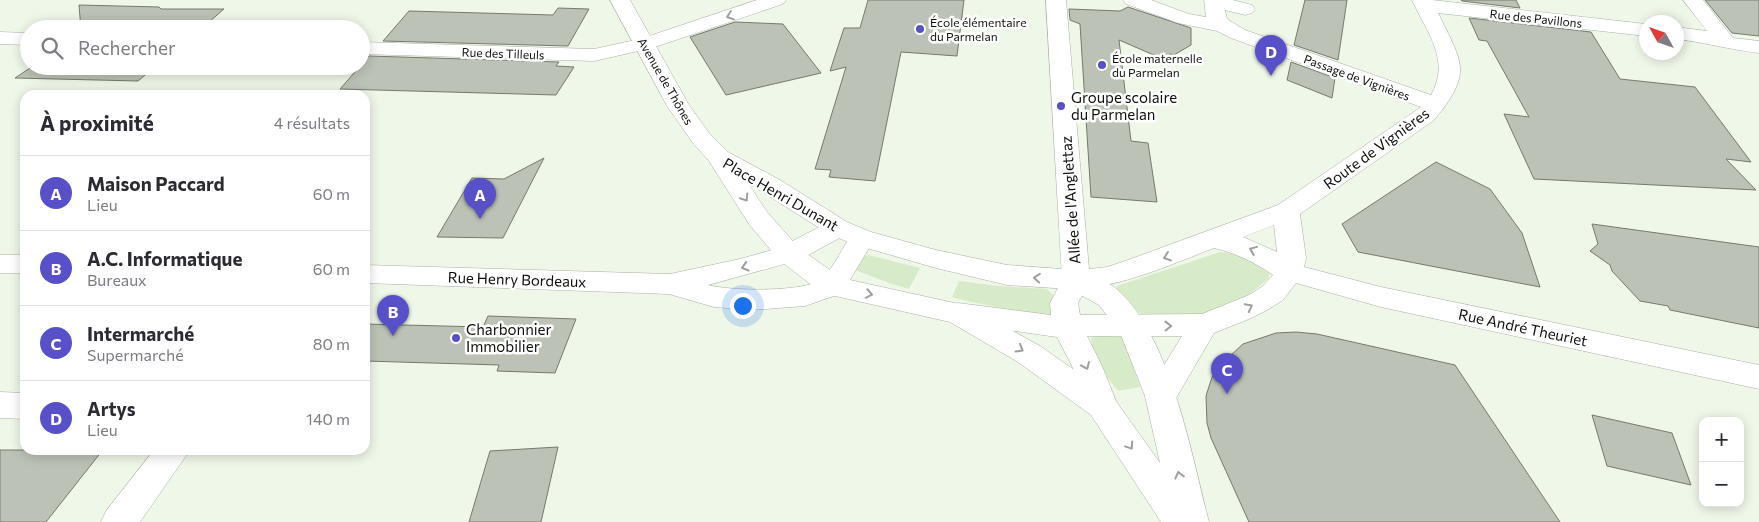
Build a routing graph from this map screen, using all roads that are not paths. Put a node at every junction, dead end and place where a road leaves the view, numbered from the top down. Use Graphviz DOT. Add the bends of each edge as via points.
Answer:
graph roads {
  1 [pos="620,0"];
  2 [pos="776,0"];
  3 [pos="1056,0"];
  4 [pos="1133,0"];
  5 [pos="1693,0"];
  6 [pos="1214,1"];
  7 [pos="1424,3"];
  8 [pos="1245,9"];
  9 [pos="1223,26"];
  10 [pos="1639,29"];
  11 [pos="1684,34"];
  12 [pos="0,38"];
  13 [pos="20,39"];
  14 [pos="644,44"];
  15 [pos="1727,44"];
  16 [pos="1759,47"];
  17 [pos="370,48"];
  18 [pos="1436,105"];
  19 [pos="719,157"];
  20 [pos="1287,211"];
  21 [pos="850,233"];
  22 [pos="1212,239"];
  23 [pos="789,254"];
  24 [pos="0,264"];
  25 [pos="20,264"];
  26 [pos="1289,272"];
  27 [pos="370,274"];
  28 [pos="1076,280"];
  29 [pos="670,284"];
  30 [pos="832,286"];
  31 [pos="958,313"];
  32 [pos="1204,325"];
  33 [pos="1132,326"];
  34 [pos="1067,327"];
  35 [pos="1759,377"];
  36 [pos="1161,396"];
  37 [pos="0,405"];
  38 [pos="20,406"];
  39 [pos="1102,406"];
  40 [pos="168,455"];
  41 [pos="119,522"];
  42 [pos="1181,522"];
  43 [pos="1191,522"];
  1 -- 14 [label="street, Avenue de Thônes"];
  2 -- 14 [label="street, Rue des Tilleuls, one-way"];
  3 -- 28 [label="street, Allée de l'Anglettaz"];
  4 -- 9 [label="street, Passage de Vignières" via="1185,19"];
  5 -- 15 [label="street"];
  6 -- 8 [label="street"];
  6 -- 9 [label="street" via="1215,16"];
  7 -- 10 [label="street, Rue des Pavillons"];
  7 -- 18 [label="street, Route de Vignières" via="1441,39 1452,75"];
  9 -- 18 [label="street, Passage de Vignières"];
  11 -- 15 [label="street" via="1704,36"];
  12 -- 13 [label="street"];
  14 -- 17 [label="street, Rue des Tilleuls" via="594,55"];
  14 -- 19 [label="street, Avenue de Thônes" via="678,106"];
  15 -- 16 [label="street"];
  18 -- 20 [label="street, Route de Vignières" via="1411,126"];
  19 -- 21 [label="street, Place Henri Dunant"];
  19 -- 23 [label="street, Place Henri Dunant, one-way" via="758,218"];
  20 -- 22 [label="street, Route de Vignières"];
  20 -- 26 [label="street" via="1292,258"];
  21 -- 23 [label="street, Rue Henry Bordeaux"];
  28 -- 21 [label="street, Place Henri Dunant, one-way" via="1007,275 908,252"];
  21 -- 30 [label="street"];
  26 -- 22 [label="street, one-way" via="1263,254"];
  22 -- 28 [label="street, Place Henri Dunant, one-way" via="1108,276"];
  23 -- 29 [label="street, Rue Henry Bordeaux, one-way"];
  23 -- 30 [label="street, Place Henri Dunant"];
  24 -- 25 [label="street"];
  32 -- 26 [label="street, Place Henri Dunant, one-way" via="1273,294"];
  26 -- 35 [label="street, Rue André Theuriet" via="1479,318"];
  27 -- 29 [label="street, Rue Henry Bordeaux"];
  28 -- 33 [label="street, Place Henri Dunant" via="1109,298"];
  28 -- 34 [label="street, Place Henri Dunant" via="1064,303"];
  29 -- 30 [label="street, Rue Henry Bordeaux" via="714,298 752,300 804,296"];
  30 -- 31 [label="street, Place Henri Dunant, one-way"];
  31 -- 34 [label="street, Place Henri Dunant"];
  31 -- 39 [label="street, Place Henri Dunant, one-way" via="1029,354"];
  33 -- 32 [label="street, Place Henri Dunant, one-way"];
  32 -- 36 [label="street"];
  33 -- 34 [label="street, Place Henri Dunant"];
  33 -- 36 [label="street, Place Henri Dunant"];
  34 -- 39 [label="street, Place Henri Dunant, one-way"];
  43 -- 36 [label="street, Place Henri Dunant, one-way"];
  37 -- 38 [label="street"];
  39 -- 42 [label="street, Place Henri Dunant, one-way"];
  40 -- 41 [label="street"];
}
